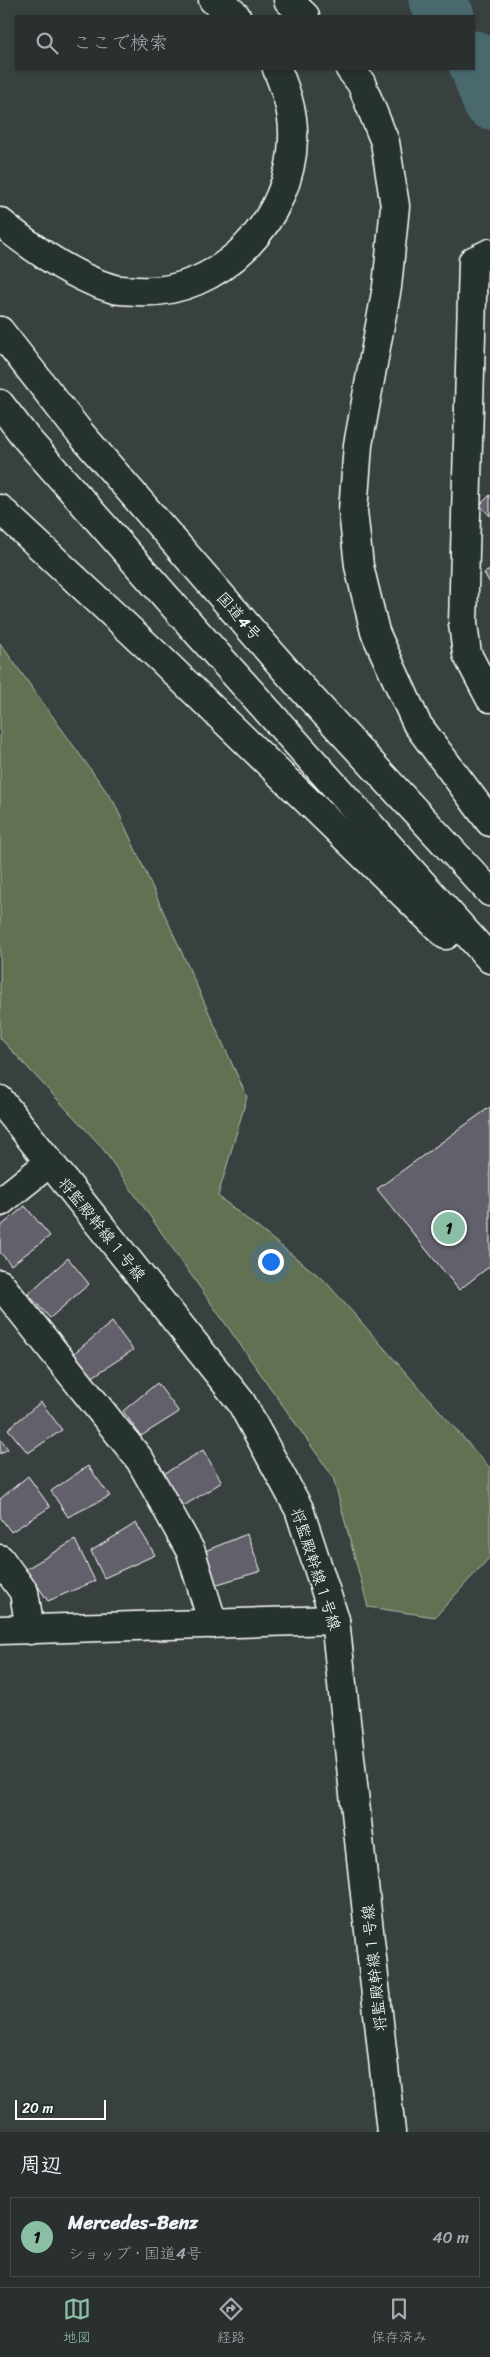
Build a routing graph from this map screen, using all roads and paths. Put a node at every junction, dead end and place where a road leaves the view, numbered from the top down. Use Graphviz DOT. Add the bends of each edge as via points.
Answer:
graph roads {
  1 [pos="213,0"];
  2 [pos="288,0"];
  3 [pos="235,15"];
  4 [pos="304,15"];
  5 [pos="277,70"];
  6 [pos="351,70"];
  7 [pos="0,222"];
  8 [pos="490,253"];
  9 [pos="0,331"];
  10 [pos="0,404"];
  11 [pos="0,509"];
  12 [pos="490,698"];
  13 [pos="490,822"];
  14 [pos="490,892"];
  15 [pos="490,959"];
  16 [pos="490,978"];
  17 [pos="0,1100"];
  18 [pos="49,1163"];
  19 [pos="0,1202"];
  20 [pos="0,1284"];
  21 [pos="0,1559"];
  22 [pos="335,1620"];
  23 [pos="213,1624"];
  24 [pos="0,1630"];
  25 [pos="30,1630"];
  26 [pos="392,2132"];
  1 -- 3 [label="main road"];
  2 -- 4 [label="main road"];
  5 -- 7 [label="main road" via="289,100 294,139 286,180 269,218 247,247 218,270 194,283 154,292 115,289 66,268"];
  6 -- 13 [label="main road" via="360,83 385,142 395,206 387,287 358,445 353,511 359,566 375,632 417,724"];
  8 -- 12 [label="main road" via="472,261 463,624 467,654"];
  9 -- 14 [label="main road, 国道4号" via="80,433 278,661"];
  10 -- 15 [label="main road" via="202,638"];
  11 -- 16 [label="main road" via="168,666"];
  17 -- 18 [label="main road, 将監殿幹線１号線"];
  18 -- 19 [label="main road"];
  18 -- 22 [label="main road, 将監殿幹線１号線" via="241,1402 299,1509"];
  20 -- 23 [label="main road" via="140,1460 191,1552"];
  21 -- 25 [label="main road" via="24,1592"];
  22 -- 23 [label="main road"];
  22 -- 26 [label="main road, 将監殿幹線１号線"];
  23 -- 25 [label="main road"];
  24 -- 25 [label="main road"];
}
